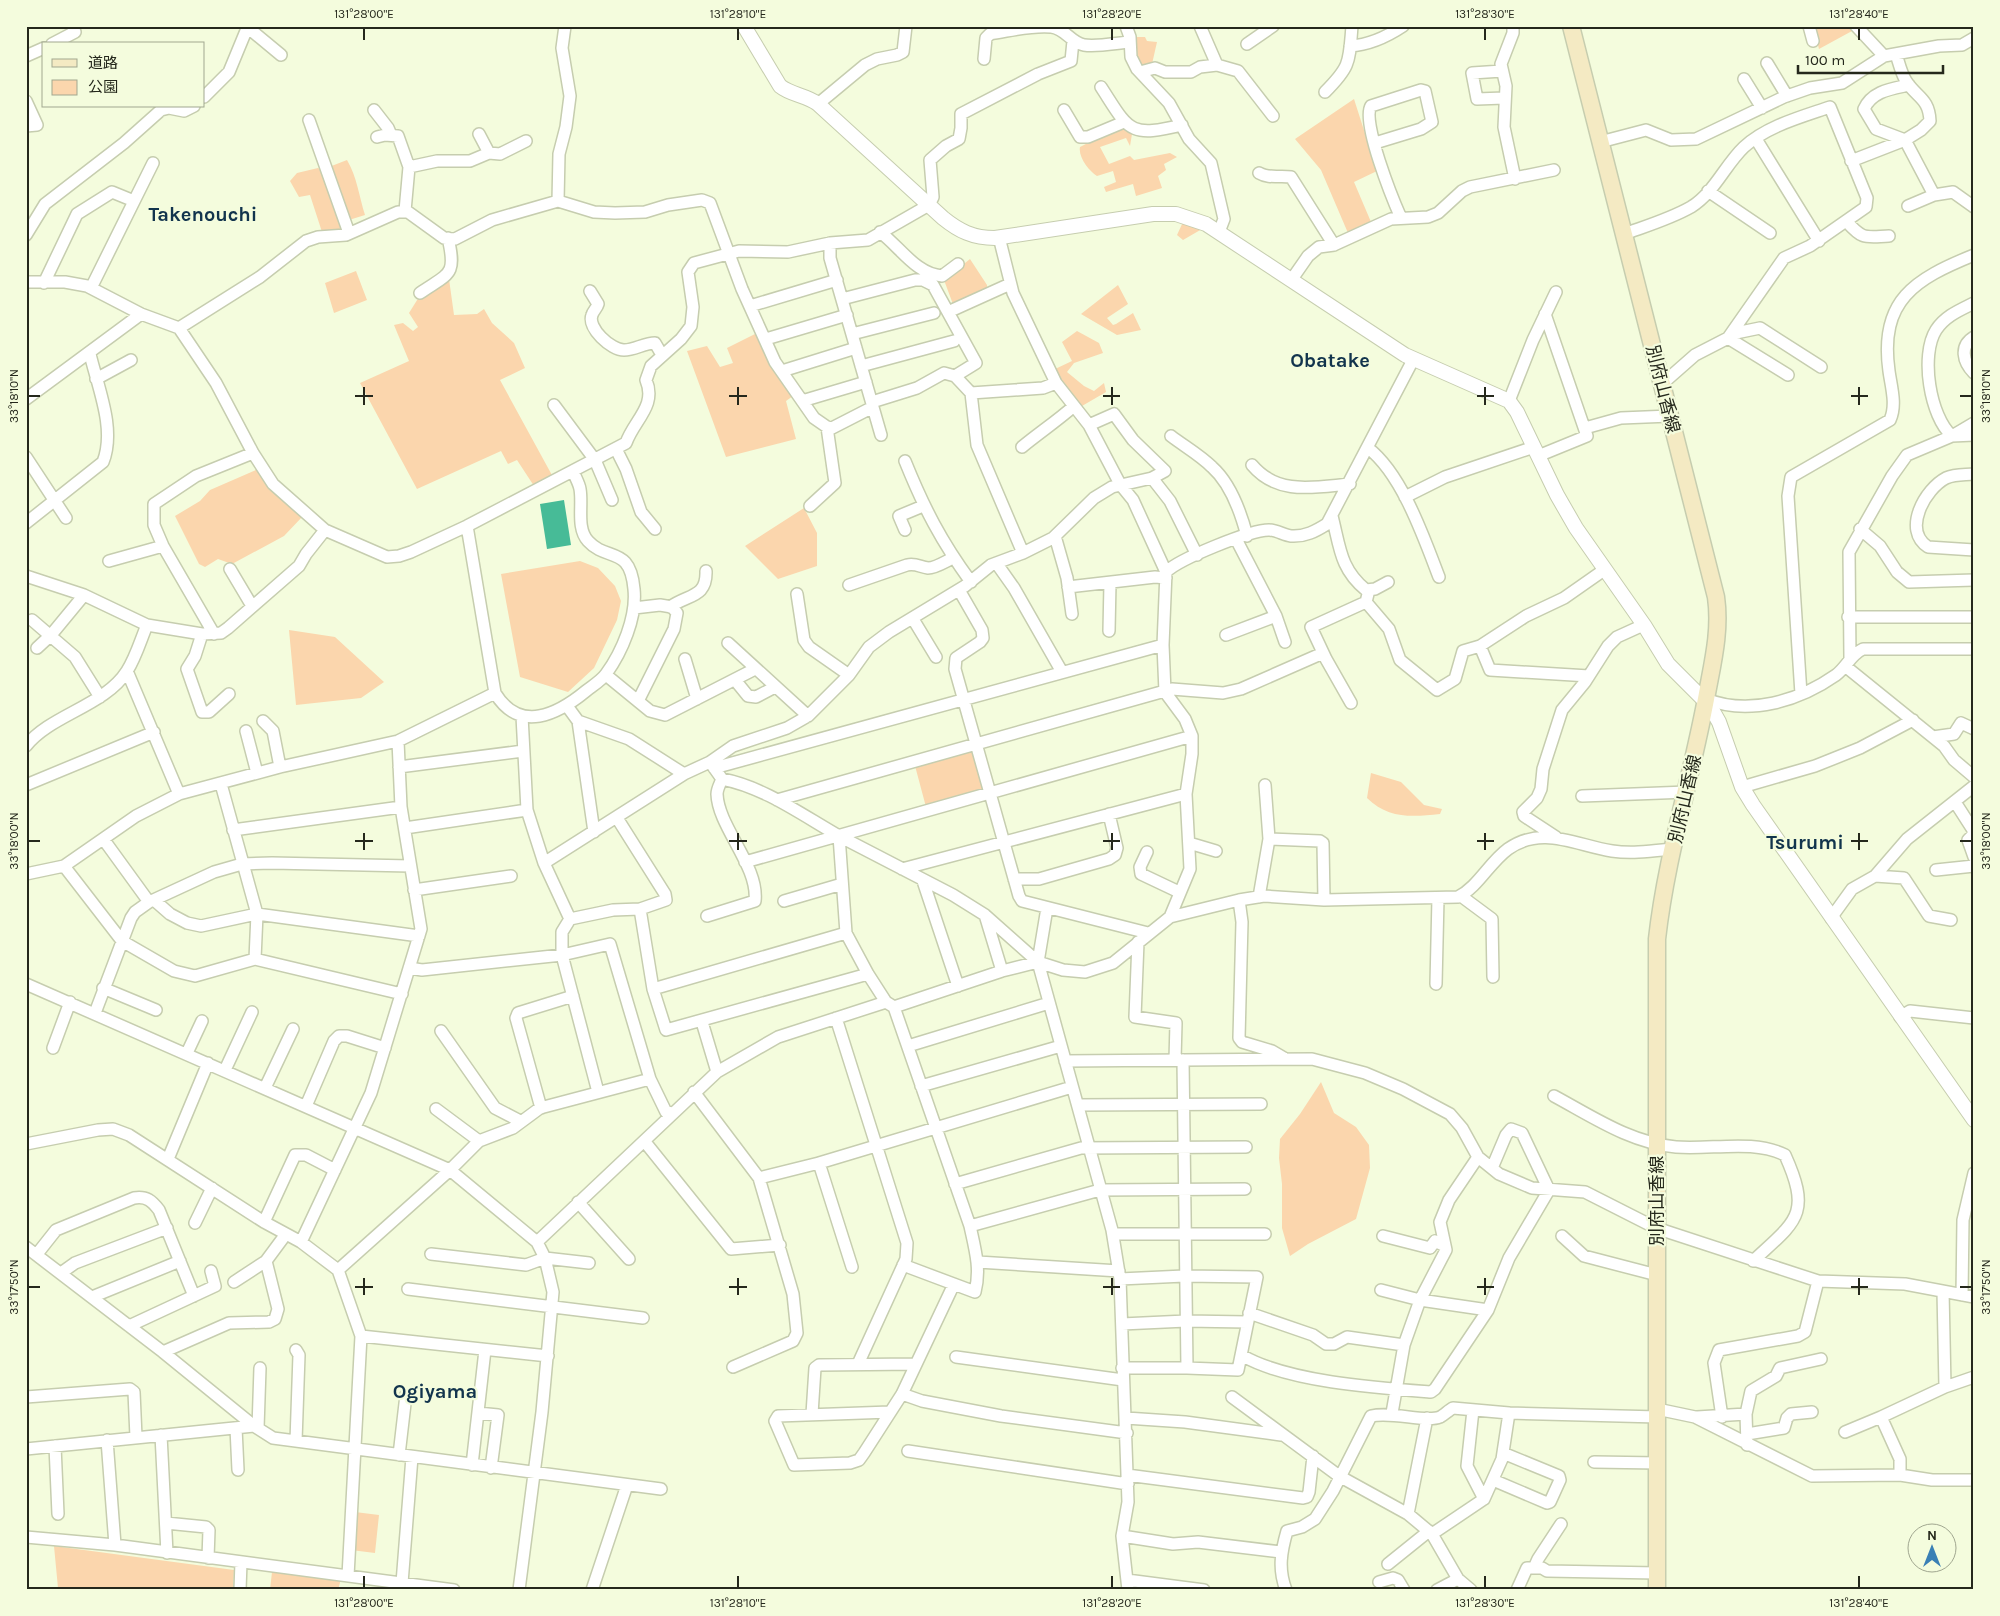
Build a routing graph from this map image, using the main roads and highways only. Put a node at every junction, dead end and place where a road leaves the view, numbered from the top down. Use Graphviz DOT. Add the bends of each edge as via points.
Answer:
graph roads {
  1 [pos="1571,26"];
  2 [pos="1658,1582"];
  1 -- 2 [label="main road, 別府山香線" via="1718,606 1717,637 1706,699 1657,939"];
}
